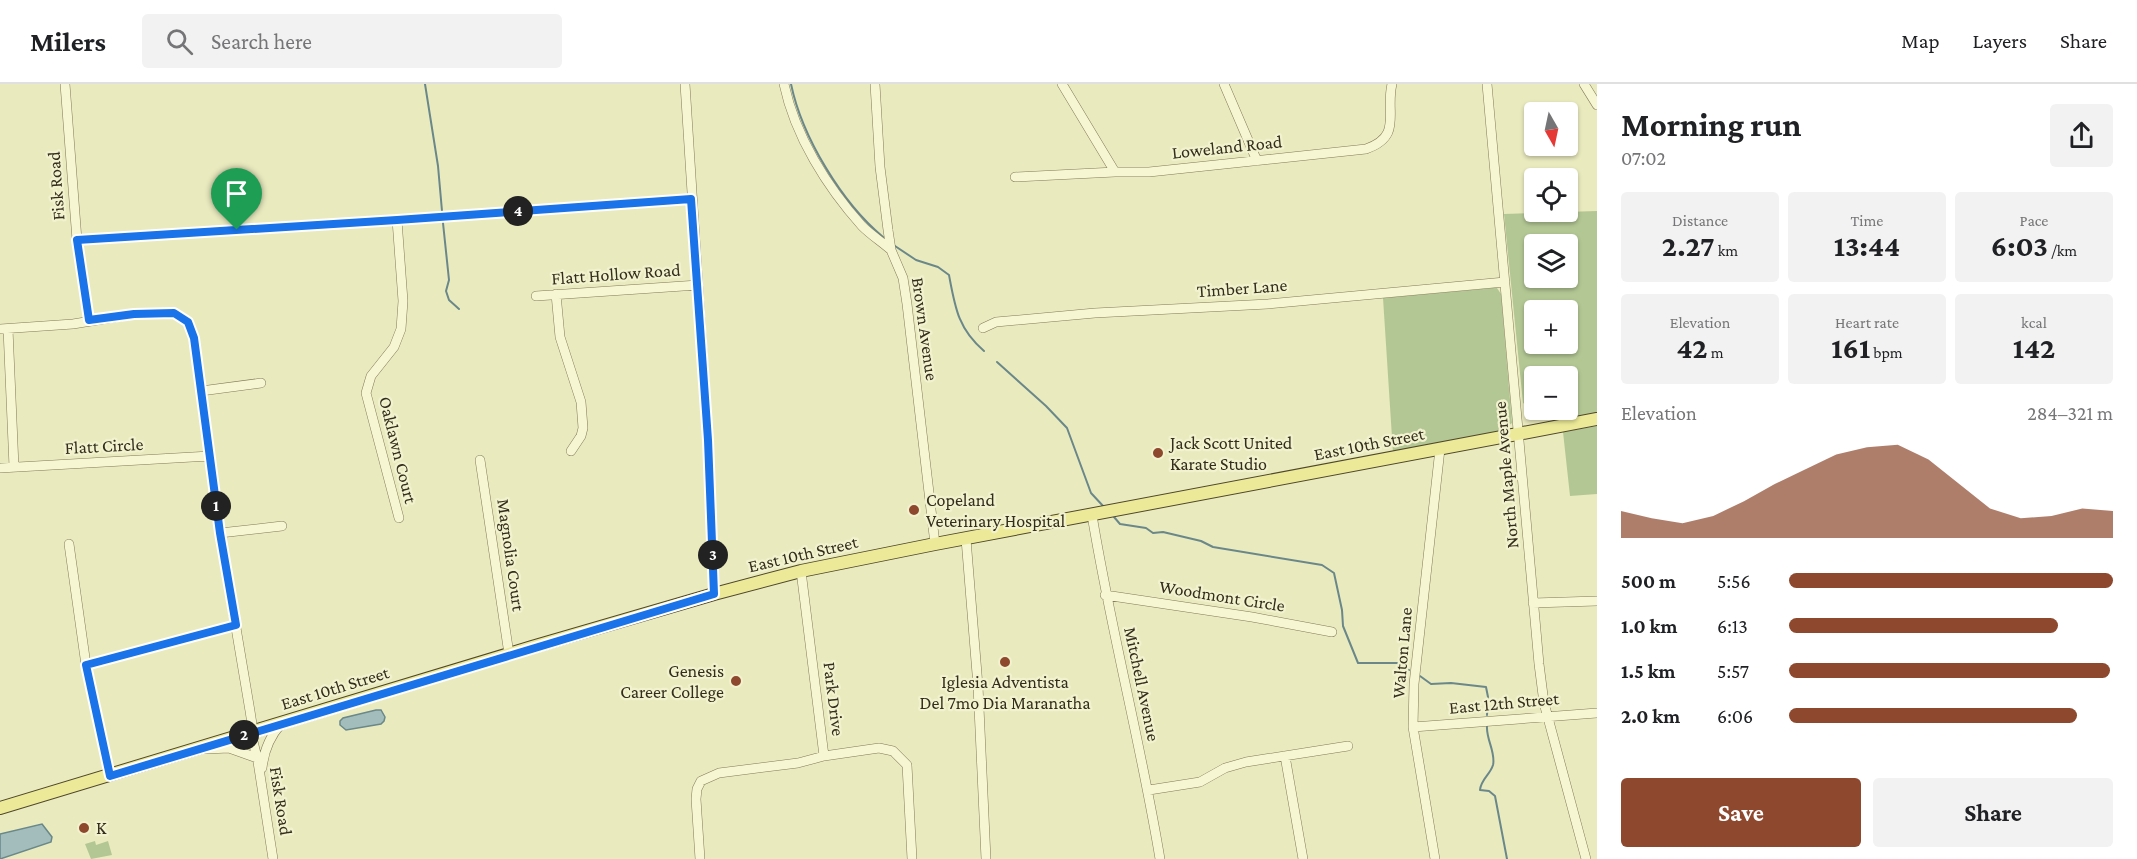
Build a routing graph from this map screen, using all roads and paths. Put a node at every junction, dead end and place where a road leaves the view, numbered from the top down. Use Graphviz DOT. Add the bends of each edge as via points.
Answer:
graph roads {
  1 [pos="65,84"];
  2 [pos="685,84"];
  3 [pos="784,84"];
  4 [pos="876,84"];
  5 [pos="1062,84"];
  6 [pos="1224,84"];
  7 [pos="1392,84"];
  8 [pos="1487,84"];
  9 [pos="1584,84"];
  10 [pos="1597,105"];
  11 [pos="1257,161"];
  12 [pos="1115,172"];
  13 [pos="1015,177"];
  14 [pos="691,199"];
  15 [pos="397,220"];
  16 [pos="77,240"];
  17 [pos="891,250"];
  18 [pos="1505,282"];
  19 [pos="698,285"];
  20 [pos="556,294"];
  21 [pos="536,296"];
  22 [pos="89,320"];
  23 [pos="983,328"];
  24 [pos="4,329"];
  25 [pos="261,383"];
  26 [pos="201,391"];
  27 [pos="1597,419"];
  28 [pos="1520,433"];
  29 [pos="1440,449"];
  30 [pos="572,451"];
  31 [pos="210,456"];
  32 [pos="480,460"];
  33 [pos="0,468"];
  34 [pos="14,468"];
  35 [pos="1092,515"];
  36 [pos="399,518"];
  37 [pos="282,526"];
  38 [pos="220,533"];
  39 [pos="966,539"];
  40 [pos="69,544"];
  41 [pos="935,544"];
  42 [pos="801,571"];
  43 [pos="714,594"];
  44 [pos="1105,595"];
  45 [pos="1597,601"];
  46 [pos="1533,603"];
  47 [pos="236,625"];
  48 [pos="1332,632"];
  49 [pos="509,654"];
  50 [pos="86,665"];
  51 [pos="1597,712"];
  52 [pos="1547,715"];
  53 [pos="281,723"];
  54 [pos="1413,727"];
  55 [pos="251,733"];
  56 [pos="1348,746"];
  57 [pos="192,751"];
  58 [pos="824,756"];
  59 [pos="1285,756"];
  60 [pos="257,758"];
  61 [pos="110,776"];
  62 [pos="261,779"];
  63 [pos="1149,790"];
  64 [pos="0,808"];
  65 [pos="273,859"];
  66 [pos="700,859"];
  67 [pos="912,859"];
  68 [pos="986,859"];
  69 [pos="1160,859"];
  70 [pos="1303,859"];
  71 [pos="1435,859"];
  72 [pos="1586,859"];
  1 -- 16 [label="street, Fisk Road"];
  2 -- 14 [label="street"];
  3 -- 17 [label="street" via="791,112 822,173 864,228"];
  4 -- 17 [label="street, Brown Avenue" via="880,167"];
  5 -- 12 [label="street"];
  6 -- 11 [label="street"];
  7 -- 11 [label="street, Loweland Road" via="1389,134 1383,141 1366,149"];
  8 -- 18 [label="street, North Maple Avenue"];
  9 -- 10 [label="street"];
  11 -- 12 [label="street, Loweland Road"];
  12 -- 13 [label="street, Loweland Road"];
  14 -- 15 [label="street"];
  14 -- 19 [label="street"];
  15 -- 16 [label="street"];
  15 -- 36 [label="street, Oaklawn Court" via="403,301 401,329 394,347 371,376 366,393"];
  16 -- 22 [label="street, Fisk Road"];
  17 -- 41 [label="street, Brown Avenue" via="903,278 907,304"];
  18 -- 23 [label="street, Timber Lane" via="1268,304 1095,313 996,322"];
  18 -- 28 [label="street, North Maple Avenue"];
  19 -- 20 [label="street, Flatt Hollow Road"];
  19 -- 43 [label="street"];
  20 -- 21 [label="street, Flatt Hollow Road"];
  20 -- 30 [label="street" via="560,337 581,402 583,428"];
  22 -- 24 [label="street"];
  22 -- 26 [label="street, Fisk Road" via="174,313 188,322 194,338"];
  24 -- 34 [label="street"];
  25 -- 26 [label="street"];
  26 -- 31 [label="street, Fisk Road"];
  27 -- 28 [label="main road, East 10th Street"];
  28 -- 29 [label="main road, East 10th Street"];
  28 -- 46 [label="street, North Maple Avenue"];
  29 -- 35 [label="main road, East 10th Street"];
  29 -- 54 [label="street, Walton Lane" via="1414,684"];
  31 -- 34 [label="street, Flatt Circle"];
  31 -- 38 [label="street, Fisk Road"];
  32 -- 49 [label="street, Magnolia Court"];
  33 -- 34 [label="street, Flatt Circle"];
  35 -- 39 [label="main road, East 10th Street"];
  35 -- 44 [label="street, Mitchell Avenue"];
  37 -- 38 [label="street"];
  38 -- 47 [label="street, Fisk Road"];
  39 -- 41 [label="main road, East 10th Street"];
  39 -- 68 [label="street"];
  40 -- 50 [label="street"];
  41 -- 42 [label="main road, East 10th Street"];
  42 -- 43 [label="main road, East 10th Street"];
  42 -- 58 [label="street, Park Drive"];
  43 -- 49 [label="main road, East 10th Street"];
  44 -- 48 [label="street, Woodmont Circle"];
  44 -- 63 [label="street, Mitchell Avenue"];
  45 -- 46 [label="street"];
  46 -- 52 [label="street, North Maple Avenue"];
  47 -- 50 [label="street"];
  47 -- 55 [label="street, Fisk Road"];
  49 -- 53 [label="main road, East 10th Street"];
  50 -- 61 [label="street"];
  51 -- 52 [label="street, East 12th Street"];
  52 -- 54 [label="street, East 12th Street"];
  52 -- 72 [label="street, North Maple Avenue"];
  53 -- 55 [label="main road, East 10th Street"];
  53 -- 62 [label="street" via="266,748"];
  54 -- 71 [label="street, Walton Lane"];
  55 -- 57 [label="main road, East 10th Street"];
  55 -- 60 [label="street, Fisk Road"];
  56 -- 59 [label="street"];
  57 -- 60 [label="street" via="229,748"];
  57 -- 61 [label="main road, East 10th Street"];
  58 -- 66 [label="street" via="719,773 701,781 696,789"];
  58 -- 67 [label="street, Park Drive" via="879,748 893,751 907,765"];
  59 -- 63 [label="street" via="1235,765 1200,782"];
  59 -- 70 [label="street"];
  60 -- 62 [label="street, Fisk Road"];
  61 -- 64 [label="main road, East 10th Street"];
  62 -- 65 [label="street, Fisk Road"];
  63 -- 69 [label="street, Mitchell Avenue"];
}
